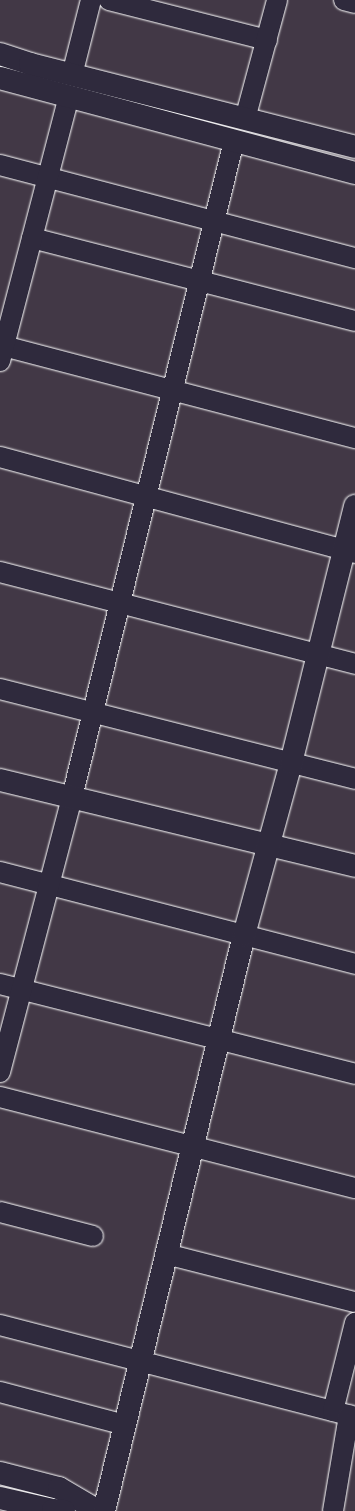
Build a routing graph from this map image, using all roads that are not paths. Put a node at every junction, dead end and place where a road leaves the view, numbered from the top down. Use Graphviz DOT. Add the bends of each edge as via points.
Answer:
graph roads {
  1 [pos="91,0"];
  2 [pos="109,0"];
  3 [pos="277,0"];
  4 [pos="344,0"];
  5 [pos="355,3"];
  6 [pos="267,40"];
  7 [pos="0,54"];
  8 [pos="72,75"];
  9 [pos="0,78"];
  10 [pos="69,96"];
  11 [pos="246,119"];
  12 [pos="234,141"];
  13 [pos="355,147"];
  14 [pos="0,165"];
  15 [pos="355,173"];
  16 [pos="48,177"];
  17 [pos="215,221"];
  18 [pos="32,238"];
  19 [pos="355,258"];
  20 [pos="200,281"];
  21 [pos="355,321"];
  22 [pos="1,350"];
  23 [pos="173,390"];
  24 [pos="355,438"];
  25 [pos="0,457"];
  26 [pos="147,496"];
  27 [pos="355,506"];
  28 [pos="350,552"];
  29 [pos="0,572"];
  30 [pos="120,604"];
  31 [pos="319,655"];
  32 [pos="355,664"];
  33 [pos="0,689"];
  34 [pos="93,713"];
  35 [pos="291,763"];
  36 [pos="355,779"];
  37 [pos="0,780"];
  38 [pos="72,797"];
  39 [pos="268,846"];
  40 [pos="355,866"];
  41 [pos="0,872"];
  42 [pos="49,885"];
  43 [pos="244,935"];
  44 [pos="355,964"];
  45 [pos="0,984"];
  46 [pos="22,989"];
  47 [pos="219,1040"];
  48 [pos="0,1072"];
  49 [pos="355,1074"];
  50 [pos="0,1097"];
  51 [pos="193,1146"];
  52 [pos="355,1188"];
  53 [pos="0,1212"];
  54 [pos="93,1236"];
  55 [pos="166,1254"];
  56 [pos="355,1302"];
  57 [pos="355,1323"];
  58 [pos="0,1325"];
  59 [pos="140,1362"];
  60 [pos="0,1392"];
  61 [pos="345,1414"];
  62 [pos="125,1425"];
  63 [pos="0,1472"];
  64 [pos="0,1498"];
  65 [pos="64,1511"];
  66 [pos="98,1511"];
  67 [pos="104,1511"];
  68 [pos="333,1511"];
  1 -- 8 [label="street"];
  2 -- 6 [label="street"];
  3 -- 6 [label="street"];
  4 -- 5 [label="street"];
  6 -- 11 [label="street"];
  7 -- 8 [label="street"];
  8 -- 11 [label="street"];
  9 -- 10 [label="street"];
  10 -- 12 [label="street"];
  10 -- 16 [label="street"];
  11 -- 13 [label="street"];
  12 -- 15 [label="street"];
  12 -- 17 [label="street"];
  14 -- 16 [label="street"];
  16 -- 17 [label="street"];
  16 -- 18 [label="street"];
  17 -- 19 [label="street"];
  17 -- 20 [label="street"];
  18 -- 20 [label="street"];
  18 -- 22 [label="street"];
  20 -- 21 [label="street"];
  20 -- 23 [label="street"];
  22 -- 23 [label="street"];
  23 -- 24 [label="street"];
  23 -- 26 [label="street"];
  25 -- 26 [label="street"];
  26 -- 28 [label="street"];
  26 -- 30 [label="street"];
  27 -- 28 [label="street"];
  28 -- 31 [label="street"];
  29 -- 30 [label="street"];
  30 -- 31 [label="street"];
  30 -- 34 [label="street"];
  31 -- 32 [label="street"];
  31 -- 35 [label="street"];
  33 -- 34 [label="street"];
  34 -- 35 [label="street"];
  34 -- 38 [label="street"];
  35 -- 36 [label="street"];
  35 -- 39 [label="street"];
  37 -- 38 [label="street"];
  38 -- 39 [label="street"];
  38 -- 42 [label="street"];
  39 -- 40 [label="street"];
  39 -- 43 [label="street"];
  41 -- 42 [label="street"];
  42 -- 43 [label="street"];
  42 -- 46 [label="street"];
  43 -- 44 [label="street"];
  43 -- 47 [label="street"];
  45 -- 46 [label="street"];
  46 -- 47 [label="street"];
  46 -- 48 [label="street"];
  47 -- 49 [label="street"];
  47 -- 51 [label="street"];
  50 -- 51 [label="street"];
  51 -- 52 [label="street"];
  51 -- 55 [label="street"];
  53 -- 54 [label="street"];
  55 -- 56 [label="street"];
  55 -- 59 [label="street"];
  57 -- 61 [label="street"];
  58 -- 59 [label="street"];
  59 -- 61 [label="street"];
  59 -- 62 [label="street"];
  60 -- 62 [label="street"];
  61 -- 68 [label="street"];
  62 -- 67 [label="street"];
  63 -- 66 [label="street" via="59,1488"];
  64 -- 65 [label="street"];
}
